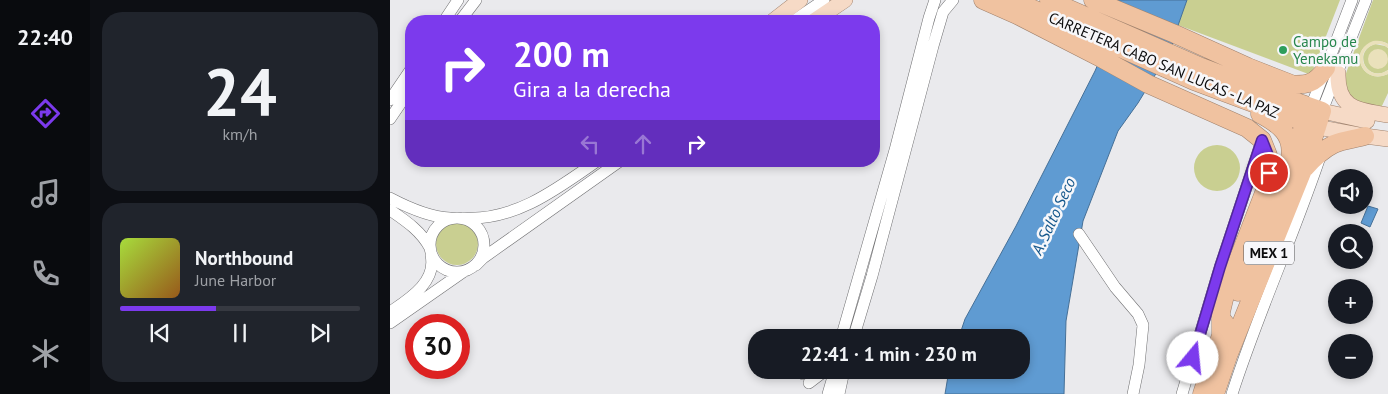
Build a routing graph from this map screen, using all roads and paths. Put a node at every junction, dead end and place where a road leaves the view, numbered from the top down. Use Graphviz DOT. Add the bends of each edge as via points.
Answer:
graph roads {
  1 [pos="458,0"];
  2 [pos="466,0"];
  3 [pos="476,0"];
  4 [pos="800,0"];
  5 [pos="824,0"];
  6 [pos="845,0"];
  7 [pos="935,0"];
  8 [pos="953,0"];
  9 [pos="983,0"];
  10 [pos="1013,0"];
  11 [pos="1093,0"];
  12 [pos="1352,0"];
  13 [pos="1366,0"];
  14 [pos="1054,5"];
  15 [pos="448,15"];
  16 [pos="462,15"];
  17 [pos="465,15"];
  18 [pos="781,15"];
  19 [pos="803,15"];
  20 [pos="823,15"];
  21 [pos="1332,71"];
  22 [pos="1207,77"];
  23 [pos="405,78"];
  24 [pos="1294,85"];
  25 [pos="405,97"];
  26 [pos="390,100"];
  27 [pos="1388,115"];
  28 [pos="1314,117"];
  29 [pos="390,119"];
  30 [pos="1388,124"];
  31 [pos="1366,136"];
  32 [pos="1388,139"];
  33 [pos="1262,140"];
  34 [pos="900,152"];
  35 [pos="1322,152"];
  36 [pos="588,167"];
  37 [pos="612,167"];
  38 [pos="1296,167"];
  39 [pos="390,198"];
  40 [pos="390,210"];
  41 [pos="457,218"];
  42 [pos="1079,234"];
  43 [pos="431,252"];
  44 [pos="472,267"];
  45 [pos="858,280"];
  46 [pos="870,282"];
  47 [pos="390,312"];
  48 [pos="390,322"];
  49 [pos="848,329"];
  50 [pos="850,329"];
  51 [pos="1220,335"];
  52 [pos="837,379"];
  53 [pos="841,379"];
  54 [pos="828,394"];
  55 [pos="838,394"];
  56 [pos="1133,394"];
  57 [pos="1182,394"];
  58 [pos="1202,394"];
  59 [pos="1215,394"];
  60 [pos="1232,394"];
  1 -- 15 [label="street"];
  2 -- 16 [label="street"];
  3 -- 17 [label="street"];
  4 -- 18 [label="main road"];
  5 -- 19 [label="street"];
  6 -- 20 [label="main road"];
  7 -- 34 [label="street"];
  8 -- 34 [label="street" via="943,12"];
  9 -- 33 [label="highway" via="1154,87 1247,128"];
  10 -- 14 [label="highway, CARRETERA CABO SAN LUCAS - LA PAZ / MEX 1"];
  11 -- 24 [label="highway"];
  12 -- 21 [label="street"];
  13 -- 21 [label="street"];
  14 -- 22 [label="highway, CARRETERA CABO SAN LUCAS - LA PAZ / MEX 1"];
  21 -- 24 [label="highway" via="1311,83"];
  21 -- 27 [label="main road" via="1340,93 1351,106"];
  21 -- 28 [label="street"];
  22 -- 24 [label="highway"];
  22 -- 28 [label="highway, CARRETERA CABO SAN LUCAS - LA PAZ / MEX 1"];
  22 -- 38 [label="highway, MEX 1" via="1239,104 1282,129 1289,139"];
  23 -- 26 [label="street"];
  25 -- 29 [label="street"];
  28 -- 30 [label="main road"];
  28 -- 31 [label="main road"];
  28 -- 38 [label="highway, MEX 1"];
  31 -- 32 [label="main road"];
  31 -- 35 [label="highway" via="1332,145"];
  33 -- 51 [label="highway" via="1268,155 1269,173 1226,290"];
  33 -- 57 [label="street"];
  34 -- 45 [label="street"];
  34 -- 46 [label="street"];
  35 -- 38 [label="highway"];
  35 -- 60 [label="street"];
  36 -- 41 [label="street" via="544,197 518,209 495,216"];
  37 -- 44 [label="street"];
  38 -- 51 [label="highway, MEX 1" via="1268,222"];
  38 -- 59 [label="highway, MEX 1"];
  39 -- 41 [label="street" via="417,211"];
  40 -- 43 [label="street" via="418,231"];
  41 -- 43 [label="street" via="443,221 435,229 430,240"];
  41 -- 44 [label="street" via="473,223 482,235 484,251"];
  42 -- 56 [label="street" via="1143,325"];
  43 -- 44 [label="street" via="445,270 456,272"];
  43 -- 47 [label="street" via="432,266 425,282"];
  44 -- 48 [label="street"];
  45 -- 46 [label="street"];
  45 -- 49 [label="street"];
  46 -- 50 [label="street"];
  51 -- 58 [label="highway, MEX 1"];
  52 -- 54 [label="street"];
  53 -- 55 [label="street"];
}
